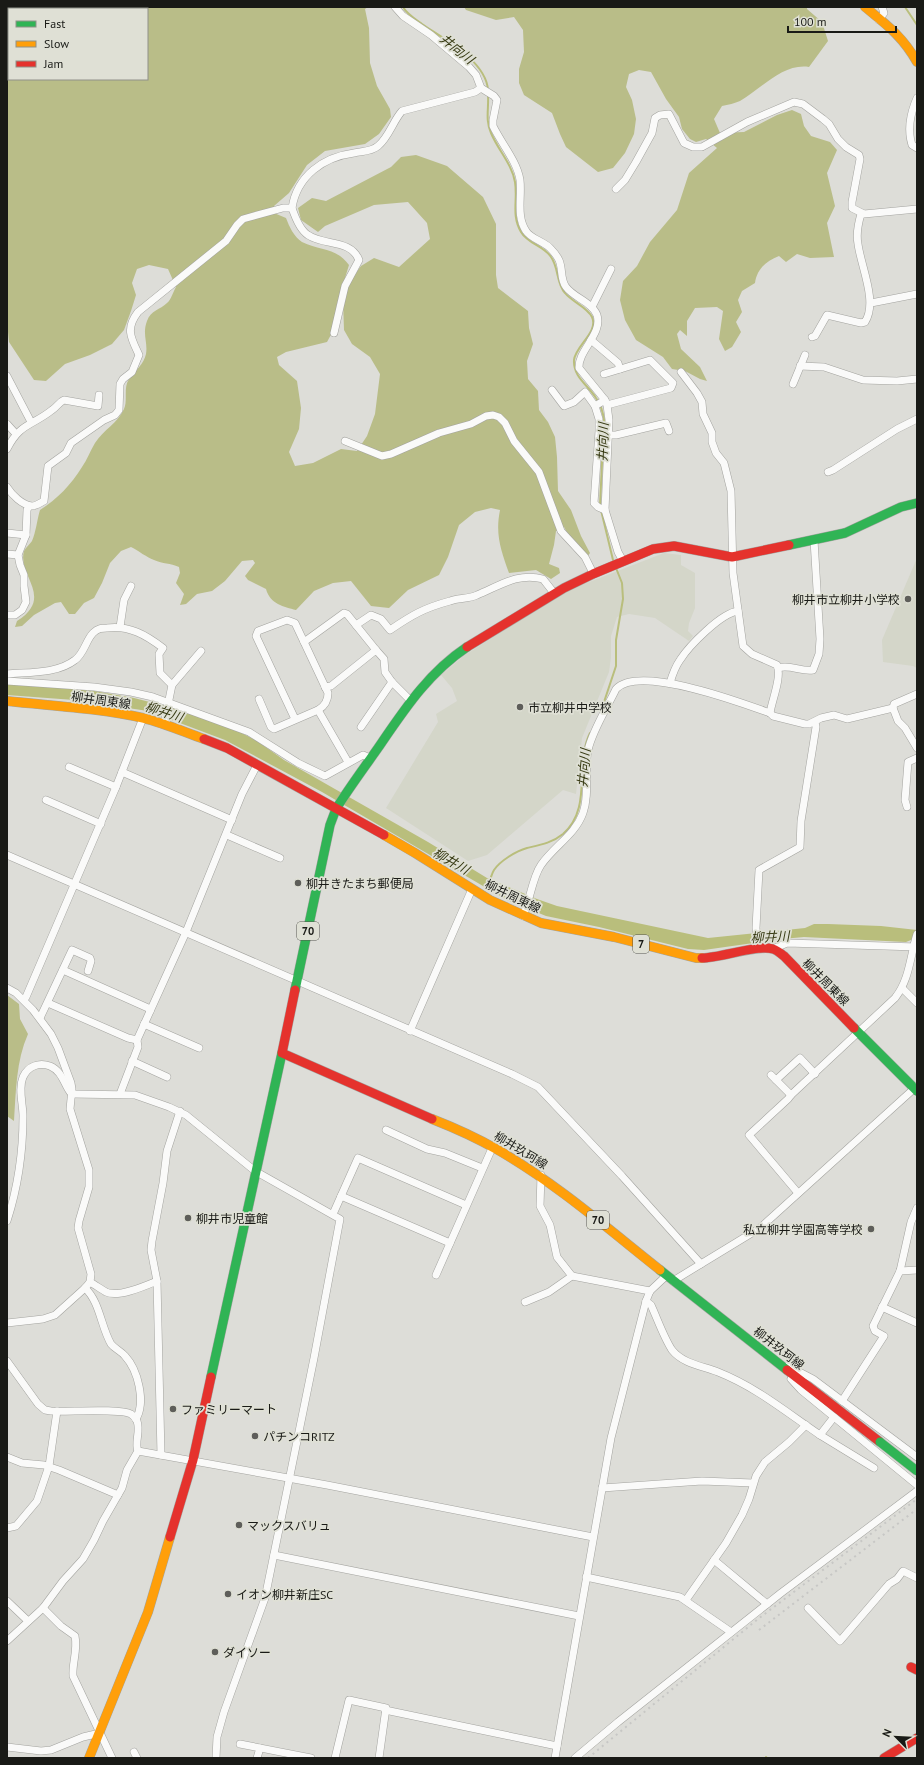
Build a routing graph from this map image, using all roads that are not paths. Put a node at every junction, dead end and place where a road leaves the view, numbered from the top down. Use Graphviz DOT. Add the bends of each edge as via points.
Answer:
graph roads {
  1 [pos="395,7"];
  2 [pos="865,7"];
  3 [pos="882,7"];
  4 [pos="879,20"];
  5 [pos="917,62"];
  6 [pos="484,90"];
  7 [pos="917,98"];
  8 [pos="917,148"];
  9 [pos="616,189"];
  10 [pos="292,208"];
  11 [pos="917,209"];
  12 [pos="861,214"];
  13 [pos="611,269"];
  14 [pos="917,294"];
  15 [pos="871,303"];
  16 [pos="592,307"];
  17 [pos="334,333"];
  18 [pos="812,337"];
  19 [pos="591,340"];
  20 [pos="805,355"];
  21 [pos="800,366"];
  22 [pos="620,369"];
  23 [pos="681,372"];
  24 [pos="604,374"];
  25 [pos="7,376"];
  26 [pos="917,378"];
  27 [pos="793,384"];
  28 [pos="552,390"];
  29 [pos="99,395"];
  30 [pos="601,404"];
  31 [pos="917,419"];
  32 [pos="31,422"];
  33 [pos="7,424"];
  34 [pos="669,431"];
  35 [pos="16,434"];
  36 [pos="608,435"];
  37 [pos="345,441"];
  38 [pos="7,449"];
  39 [pos="828,472"];
  40 [pos="7,487"];
  41 [pos="10,496"];
  42 [pos="917,503"];
  43 [pos="29,506"];
  44 [pos="602,509"];
  45 [pos="7,533"];
  46 [pos="26,535"];
  47 [pos="814,540"];
  48 [pos="7,554"];
  49 [pos="18,555"];
  50 [pos="732,557"];
  51 [pos="623,561"];
  52 [pos="593,573"];
  53 [pos="131,586"];
  54 [pos="554,593"];
  55 [pos="738,611"];
  56 [pos="7,615"];
  57 [pos="356,625"];
  58 [pos="120,627"];
  59 [pos="304,642"];
  60 [pos="376,650"];
  61 [pos="202,651"];
  62 [pos="778,668"];
  63 [pos="7,674"];
  64 [pos="7,681"];
  65 [pos="392,682"];
  66 [pos="670,683"];
  67 [pos="172,685"];
  68 [pos="326,687"];
  69 [pos="917,694"];
  70 [pos="259,699"];
  71 [pos="7,701"];
  72 [pos="412,701"];
  73 [pos="169,703"];
  74 [pos="893,708"];
  75 [pos="318,710"];
  76 [pos="770,713"];
  77 [pos="144,718"];
  78 [pos="295,719"];
  79 [pos="164,722"];
  80 [pos="815,722"];
  81 [pos="361,727"];
  82 [pos="917,748"];
  83 [pos="370,758"];
  84 [pos="917,758"];
  85 [pos="348,762"];
  86 [pos="257,765"];
  87 [pos="69,767"];
  88 [pos="122,772"];
  89 [pos="116,787"];
  90 [pos="46,800"];
  91 [pos="338,806"];
  92 [pos="907,807"];
  93 [pos="232,820"];
  94 [pos="101,824"];
  95 [pos="227,835"];
  96 [pos="7,855"];
  97 [pos="280,858"];
  98 [pos="75,884"];
  99 [pos="472,889"];
  100 [pos="524,915"];
  101 [pos="186,932"];
  102 [pos="917,934"];
  103 [pos="915,945"];
  104 [pos="757,946"];
  105 [pos="773,949"];
  106 [pos="63,970"];
  107 [pos="88,971"];
  108 [pos="297,981"];
  109 [pos="7,988"];
  110 [pos="903,989"];
  111 [pos="24,1000"];
  112 [pos="48,1003"];
  113 [pos="917,1003"];
  114 [pos="150,1011"];
  115 [pos="40,1018"];
  116 [pos="144,1024"];
  117 [pos="410,1031"];
  118 [pos="860,1033"];
  119 [pos="137,1040"];
  120 [pos="199,1048"];
  121 [pos="282,1053"];
  122 [pos="132,1061"];
  123 [pos="815,1074"];
  124 [pos="167,1077"];
  125 [pos="916,1088"];
  126 [pos="72,1094"];
  127 [pos="120,1094"];
  128 [pos="791,1096"];
  129 [pos="180,1111"];
  130 [pos="386,1130"];
  131 [pos="493,1146"];
  132 [pos="482,1168"];
  133 [pos="255,1171"];
  134 [pos="541,1175"];
  135 [pos="798,1193"];
  136 [pos="341,1196"];
  137 [pos="466,1205"];
  138 [pos="917,1208"];
  139 [pos="333,1214"];
  140 [pos="7,1221"];
  141 [pos="450,1243"];
  142 [pos="701,1264"];
  143 [pos="917,1270"];
  144 [pos="900,1271"];
  145 [pos="436,1275"];
  146 [pos="572,1276"];
  147 [pos="670,1279"];
  148 [pos="157,1281"];
  149 [pos="90,1282"];
  150 [pos="85,1288"];
  151 [pos="650,1291"];
  152 [pos="646,1301"];
  153 [pos="525,1302"];
  154 [pos="882,1307"];
  155 [pos="7,1323"];
  156 [pos="917,1323"];
  157 [pos="7,1361"];
  158 [pos="780,1364"];
  159 [pos="842,1400"];
  160 [pos="57,1412"];
  161 [pos="834,1417"];
  162 [pos="136,1419"];
  163 [pos="806,1425"];
  164 [pos="820,1435"];
  165 [pos="908,1450"];
  166 [pos="138,1451"];
  167 [pos="161,1455"];
  168 [pos="917,1457"];
  169 [pos="7,1458"];
  170 [pos="192,1460"];
  171 [pos="49,1466"];
  172 [pos="895,1466"];
  173 [pos="874,1468"];
  174 [pos="917,1471"];
  175 [pos="290,1478"];
  176 [pos="753,1483"];
  177 [pos="917,1486"];
  178 [pos="602,1488"];
  179 [pos="917,1491"];
  180 [pos="118,1495"];
  181 [pos="7,1528"];
  182 [pos="593,1538"];
  183 [pos="274,1554"];
  184 [pos="714,1560"];
  185 [pos="586,1577"];
  186 [pos="917,1578"];
  187 [pos="686,1600"];
  188 [pos="7,1601"];
  189 [pos="767,1604"];
  190 [pos="43,1608"];
  191 [pos="808,1608"];
  192 [pos="579,1616"];
  193 [pos="28,1621"];
  194 [pos="731,1632"];
  195 [pos="7,1641"];
  196 [pos="385,1710"];
  197 [pos="101,1733"];
  198 [pos="917,1738"];
  199 [pos="240,1744"];
  200 [pos="557,1746"];
  201 [pos="7,1747"];
  202 [pos="260,1748"];
  203 [pos="89,1758"];
  204 [pos="112,1758"];
  205 [pos="216,1758"];
  206 [pos="257,1758"];
  207 [pos="311,1758"];
  208 [pos="335,1758"];
  209 [pos="379,1758"];
  210 [pos="555,1758"];
  211 [pos="575,1758"];
  212 [pos="884,1758"];
  1 -- 6 [label="street" via="469,67"];
  2 -- 4 [label="main road"];
  3 -- 4 [label="street" via="884,13"];
  4 -- 5 [label="main road" via="908,46"];
  6 -- 10 [label="street" via="402,110 378,146 365,152 355,152 328,160 317,166 299,188"];
  6 -- 16 [label="street" via="497,100 493,126 519,177 520,210 526,231 550,248 559,260 565,285 570,292"];
  7 -- 8 [label="street" via="909,122 912,146"];
  9 -- 12 [label="street" via="636,162 652,133 655,118 660,115 669,114 684,143 702,147 747,122 794,102 803,104 824,119 838,139 859,155 852,208"];
  10 -- 17 [label="street" via="303,231 308,235 350,248 356,252 359,260 345,286"];
  10 -- 43 [label="street" via="243,219 226,241 138,312 130,328 130,336 139,358 132,372 120,384 119,410 71,443 66,453 48,466 44,501"];
  11 -- 12 [label="street"];
  12 -- 15 [label="street" via="857,227 858,244"];
  13 -- 16 [label="street"];
  14 -- 15 [label="street"];
  15 -- 18 [label="street" via="865,322 827,315"];
  16 -- 19 [label="street" via="597,315 597,323"];
  19 -- 22 [label="street" via="618,363"];
  19 -- 30 [label="street" via="583,352 579,368"];
  20 -- 21 [label="street"];
  21 -- 26 [label="street" via="824,367 863,380 897,381"];
  21 -- 27 [label="street"];
  22 -- 24 [label="street"];
  22 -- 30 [label="street" via="650,360 673,383 671,388"];
  23 -- 50 [label="street" via="702,402 703,414 712,433 712,442 724,463 731,490"];
  25 -- 32 [label="street"];
  28 -- 30 [label="street" via="564,406 574,402 585,392"];
  29 -- 32 [label="street" via="98,406 64,400"];
  30 -- 36 [label="street" via="609,420"];
  30 -- 44 [label="street" via="594,503"];
  31 -- 39 [label="street"];
  32 -- 35 [label="street"];
  33 -- 35 [label="street"];
  34 -- 36 [label="street" via="666,423"];
  35 -- 38 [label="street"];
  36 -- 44 [label="street"];
  37 -- 52 [label="street" via="382,456 439,433 471,424 486,416 499,417 539,472 561,531 585,557"];
  40 -- 41 [label="street"];
  41 -- 43 [label="street"];
  42 -- 47 [label="main road" via="901,507 845,533"];
  43 -- 46 [label="street"];
  44 -- 51 [label="street"];
  45 -- 46 [label="street"];
  46 -- 49 [label="street"];
  47 -- 50 [label="main road"];
  47 -- 62 [label="street" via="819,654 813,670"];
  48 -- 49 [label="street"];
  49 -- 56 [label="street" via="24,575 26,602 22,610 15,615"];
  50 -- 51 [label="main road" via="679,546 666,546 654,548"];
  50 -- 55 [label="street"];
  51 -- 52 [label="main road"];
  52 -- 54 [label="main road"];
  53 -- 58 [label="street" via="124,600"];
  54 -- 57 [label="street" via="543,579 521,577 501,583 476,596 427,607 390,630 381,618 371,615"];
  54 -- 72 [label="main road" via="450,660"];
  55 -- 62 [label="street" via="743,646 752,654 777,665"];
  55 -- 66 [label="street" via="732,611 710,627 688,650 679,661"];
  57 -- 59 [label="street" via="344,613"];
  57 -- 60 [label="street"];
  58 -- 63 [label="street" via="99,629 93,633 75,660 62,667"];
  58 -- 67 [label="street" via="133,629 163,648 159,654 160,672"];
  59 -- 68 [label="street"];
  59 -- 78 [label="street" via="295,623 287,620 258,631 256,636"];
  60 -- 65 [label="street" via="384,659 385,672"];
  60 -- 68 [label="street" via="331,686"];
  61 -- 67 [label="street"];
  62 -- 76 [label="street"];
  64 -- 73 [label="street" via="124,691"];
  65 -- 72 [label="street"];
  65 -- 81 [label="street"];
  66 -- 76 [label="street" via="715,694"];
  66 -- 100 [label="street" via="638,682 616,689 588,752 587,796 583,813 577,826 540,866"];
  67 -- 73 [label="street"];
  68 -- 75 [label="street" via="328,700"];
  69 -- 74 [label="street" via="894,704"];
  70 -- 78 [label="street" via="274,729"];
  71 -- 77 [label="main road, 柳井周東線 / 7"];
  72 -- 83 [label="main road"];
  73 -- 79 [label="street"];
  73 -- 85 [label="street" via="249,732 289,758 326,776"];
  74 -- 80 [label="street" via="846,719 834,716 821,718"];
  74 -- 82 [label="street" via="898,722 905,728"];
  75 -- 78 [label="street"];
  75 -- 85 [label="street"];
  76 -- 80 [label="street" via="805,724"];
  77 -- 79 [label="main road, 柳井周東線 / 7"];
  77 -- 88 [label="street"];
  79 -- 86 [label="main road, 柳井周東線 / 7" via="227,748"];
  80 -- 104 [label="street" via="800,847 759,870"];
  83 -- 85 [label="street" via="363,755"];
  83 -- 91 [label="main road"];
  84 -- 92 [label="street" via="908,762 905,800"];
  86 -- 91 [label="main road, 柳井周東線 / 7"];
  86 -- 93 [label="street"];
  87 -- 89 [label="street"];
  88 -- 89 [label="street"];
  88 -- 93 [label="street"];
  89 -- 94 [label="street"];
  90 -- 94 [label="street"];
  91 -- 99 [label="main road, 柳井周東線 / 7"];
  91 -- 108 [label="main road, 70" via="330,824"];
  93 -- 95 [label="street"];
  94 -- 98 [label="street"];
  95 -- 97 [label="street"];
  95 -- 101 [label="street"];
  96 -- 98 [label="street"];
  98 -- 101 [label="street"];
  98 -- 111 [label="street"];
  99 -- 100 [label="main road, 柳井周東線 / 7" via="503,907"];
  99 -- 117 [label="street"];
  100 -- 104 [label="main road, 柳井周東線 / 7" via="553,926 614,937 696,958 711,958"];
  101 -- 108 [label="street"];
  101 -- 114 [label="street"];
  102 -- 103 [label="street"];
  103 -- 105 [label="street" via="787,944"];
  103 -- 110 [label="street"];
  104 -- 105 [label="main road, 柳井周東線 / 7"];
  105 -- 118 [label="main road, 柳井周東線" via="784,956"];
  106 -- 107 [label="street" via="72,950 90,958"];
  106 -- 112 [label="street"];
  106 -- 114 [label="street"];
  108 -- 117 [label="street"];
  108 -- 121 [label="main road, 70"];
  109 -- 111 [label="street"];
  110 -- 113 [label="street"];
  110 -- 118 [label="street"];
  111 -- 115 [label="street"];
  112 -- 115 [label="street"];
  112 -- 119 [label="street"];
  114 -- 116 [label="street"];
  115 -- 126 [label="street" via="58,1048 71,1083"];
  116 -- 119 [label="street"];
  116 -- 120 [label="street"];
  117 -- 142 [label="street" via="538,1087"];
  118 -- 123 [label="street"];
  118 -- 125 [label="main road, 柳井周東線"];
  119 -- 122 [label="street" via="138,1047"];
  121 -- 131 [label="main road, 柳井玖珂線 / 70"];
  121 -- 133 [label="main road"];
  122 -- 124 [label="street"];
  122 -- 127 [label="street"];
  123 -- 128 [label="street"];
  123 -- 128 [label="street" via="800,1058 774,1078"];
  125 -- 135 [label="street"];
  126 -- 127 [label="street"];
  126 -- 140 [label="street" via="59,1072 51,1066 42,1064 28,1068 21,1082 23,1115 17,1186"];
  126 -- 149 [label="street" via="70,1109 90,1178 78,1228 91,1274"];
  127 -- 129 [label="street" via="142,1097"];
  128 -- 135 [label="street" via="749,1135"];
  129 -- 133 [label="street"];
  129 -- 148 [label="street" via="167,1151 164,1183 152,1241 151,1250"];
  130 -- 132 [label="street" via="427,1149 445,1153"];
  131 -- 132 [label="street"];
  131 -- 134 [label="main road, 柳井玖珂線 / 70"];
  132 -- 137 [label="street"];
  133 -- 139 [label="street"];
  133 -- 170 [label="main road"];
  134 -- 146 [label="street" via="540,1206 550,1225 557,1257"];
  134 -- 147 [label="main road, 柳井玖珂線 / 70"];
  135 -- 142 [label="street" via="760,1228"];
  136 -- 137 [label="street" via="358,1158"];
  136 -- 139 [label="street"];
  136 -- 141 [label="street"];
  137 -- 141 [label="street"];
  138 -- 144 [label="street" via="911,1222"];
  139 -- 175 [label="street" via="340,1219"];
  141 -- 145 [label="street"];
  142 -- 147 [label="street"];
  143 -- 144 [label="street"];
  144 -- 154 [label="street"];
  146 -- 151 [label="street"];
  146 -- 153 [label="street" via="549,1292"];
  147 -- 151 [label="street"];
  147 -- 158 [label="main road, 柳井玖珂線 / 70"];
  148 -- 149 [label="street" via="116,1294 107,1293"];
  148 -- 167 [label="street"];
  149 -- 150 [label="street"];
  150 -- 155 [label="street" via="55,1315"];
  150 -- 162 [label="street" via="112,1344 125,1354 139,1382 140,1409"];
  151 -- 152 [label="street"];
  152 -- 163 [label="street" via="651,1305 672,1350 702,1368 747,1385"];
  152 -- 178 [label="street" via="611,1438"];
  154 -- 156 [label="street"];
  154 -- 159 [label="street" via="873,1326 875,1331 884,1336"];
  157 -- 160 [label="street" via="38,1404 45,1410"];
  158 -- 159 [label="street" via="794,1368 813,1379"];
  158 -- 161 [label="street" via="801,1390"];
  158 -- 174 [label="main road, 柳井玖珂線 / 70, bridge"];
  159 -- 165 [label="street"];
  160 -- 162 [label="street" via="126,1412"];
  160 -- 171 [label="street"];
  161 -- 164 [label="street"];
  161 -- 172 [label="street"];
  162 -- 166 [label="street" via="139,1432 136,1447"];
  163 -- 164 [label="street"];
  163 -- 176 [label="street" via="765,1462"];
  164 -- 173 [label="street"];
  165 -- 168 [label="street"];
  165 -- 172 [label="street"];
  166 -- 167 [label="street"];
  166 -- 180 [label="street" via="127,1470"];
  167 -- 170 [label="street"];
  169 -- 171 [label="street" via="22,1463"];
  170 -- 175 [label="street"];
  170 -- 197 [label="main road" via="148,1612"];
  171 -- 180 [label="street"];
  171 -- 181 [label="street" via="32,1509 16,1526"];
  172 -- 177 [label="street"];
  175 -- 182 [label="street"];
  175 -- 183 [label="street"];
  176 -- 178 [label="street" via="702,1481"];
  176 -- 184 [label="street" via="742,1515"];
  178 -- 182 [label="street"];
  179 -- 189 [label="street"];
  180 -- 190 [label="street" via="83,1559"];
  182 -- 185 [label="street"];
  183 -- 192 [label="street"];
  183 -- 205 [label="street" via="265,1598 224,1712 217,1737"];
  184 -- 187 [label="street"];
  184 -- 189 [label="street"];
  185 -- 187 [label="street" via="680,1596"];
  185 -- 192 [label="street"];
  186 -- 191 [label="street" via="903,1571 840,1641"];
  187 -- 194 [label="street"];
  188 -- 193 [label="street"];
  189 -- 194 [label="street"];
  190 -- 193 [label="street"];
  190 -- 197 [label="street" via="75,1636 77,1644 73,1676"];
  192 -- 200 [label="street"];
  193 -- 195 [label="street"];
  194 -- 211 [label="street"];
  196 -- 200 [label="street"];
  196 -- 208 [label="street" via="386,1708 349,1700"];
  196 -- 209 [label="street"];
  197 -- 201 [label="street" via="51,1750"];
  197 -- 203 [label="main road"];
  197 -- 204 [label="street"];
  198 -- 212 [label="main road"];
  199 -- 202 [label="street"];
  200 -- 210 [label="street"];
  202 -- 206 [label="street"];
  202 -- 207 [label="street"];
}
